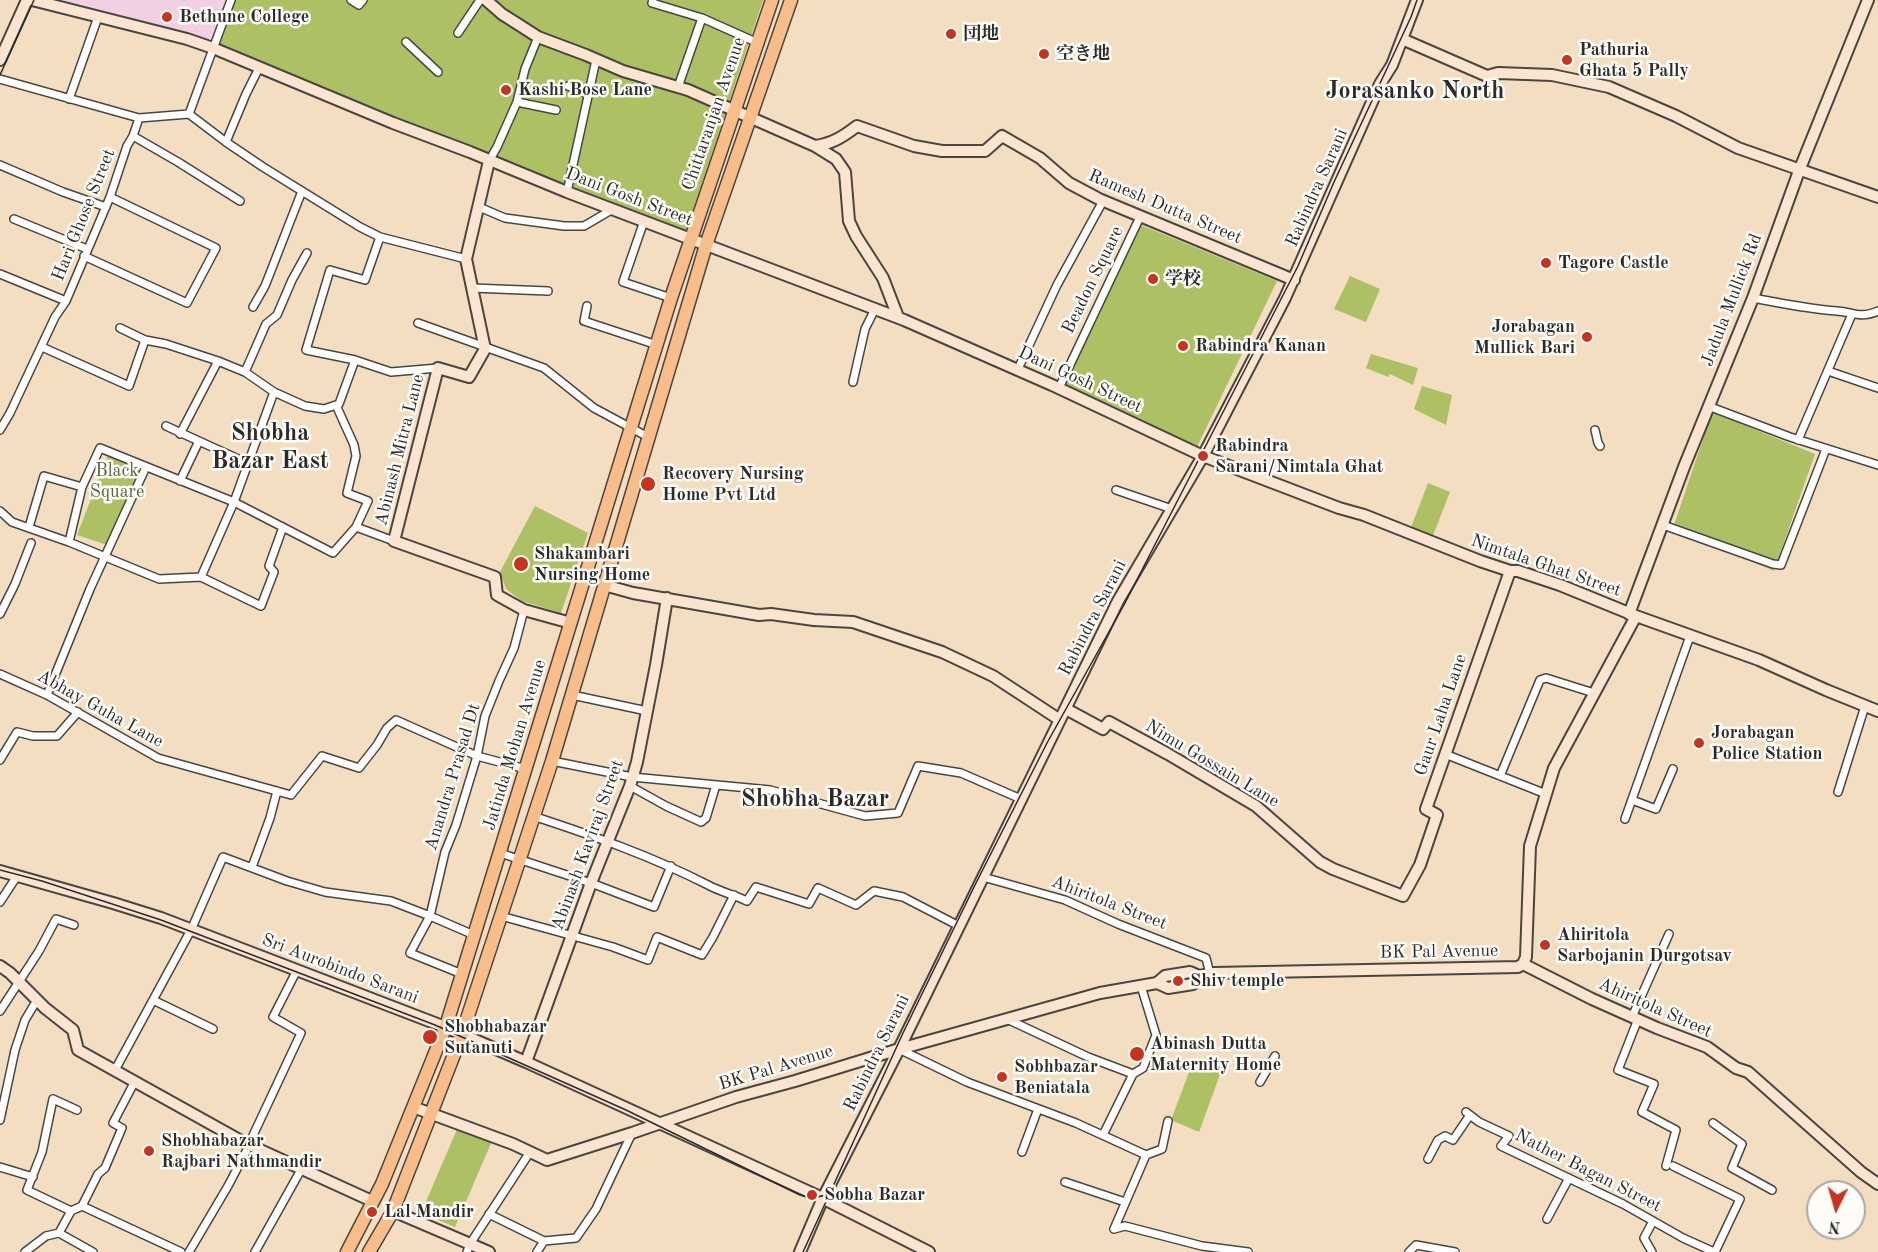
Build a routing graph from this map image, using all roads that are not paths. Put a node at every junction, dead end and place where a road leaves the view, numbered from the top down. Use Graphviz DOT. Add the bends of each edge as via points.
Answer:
graph roads {
  1 [pos="27,0"];
  2 [pos="32,0"];
  3 [pos="231,0"];
  4 [pos="351,0"];
  5 [pos="480,0"];
  6 [pos="486,0"];
  7 [pos="772,0"];
  8 [pos="791,0"];
  9 [pos="1417,0"];
  10 [pos="1868,0"];
  11 [pos="652,2"];
  12 [pos="361,3"];
  13 [pos="99,17"];
  14 [pos="702,18"];
  15 [pos="458,33"];
  16 [pos="538,38"];
  17 [pos="1402,39"];
  18 [pos="406,42"];
  19 [pos="758,43"];
  20 [pos="213,48"];
  21 [pos="0,60"];
  22 [pos="596,60"];
  23 [pos="259,68"];
  24 [pos="438,72"];
  25 [pos="0,79"];
  26 [pos="568,86"];
  27 [pos="678,87"];
  28 [pos="588,94"];
  29 [pos="69,99"];
  30 [pos="517,102"];
  31 [pos="556,110"];
  32 [pos="734,110"];
  33 [pos="189,114"];
  34 [pos="751,117"];
  35 [pos="139,118"];
  36 [pos="133,136"];
  37 [pos="226,142"];
  38 [pos="815,146"];
  39 [pos="489,161"];
  40 [pos="0,165"];
  41 [pos="1799,171"];
  42 [pos="302,191"];
  43 [pos="567,192"];
  44 [pos="111,197"];
  45 [pos="1878,197"];
  46 [pos="240,201"];
  47 [pos="1103,201"];
  48 [pos="106,207"];
  49 [pos="479,207"];
  50 [pos="613,209"];
  51 [pos="1140,217"];
  52 [pos="14,219"];
  53 [pos="644,221"];
  54 [pos="380,237"];
  55 [pos="690,239"];
  56 [pos="706,245"];
  57 [pos="85,253"];
  58 [pos="307,253"];
  59 [pos="466,259"];
  60 [pos="0,274"];
  61 [pos="1294,280"];
  62 [pos="472,288"];
  63 [pos="548,291"];
  64 [pos="671,298"];
  65 [pos="1752,298"];
  66 [pos="66,301"];
  67 [pos="588,306"];
  68 [pos="253,307"];
  69 [pos="875,309"];
  70 [pos="1878,311"];
  71 [pos="1852,314"];
  72 [pos="898,317"];
  73 [pos="418,323"];
  74 [pos="120,328"];
  75 [pos="145,339"];
  76 [pos="657,345"];
  77 [pos="42,346"];
  78 [pos="485,349"];
  79 [pos="355,360"];
  80 [pos="218,361"];
  81 [pos="438,369"];
  82 [pos="1018,369"];
  83 [pos="1828,371"];
  84 [pos="245,372"];
  85 [pos="853,382"];
  86 [pos="1878,387"];
  87 [pos="1059,388"];
  88 [pos="274,392"];
  89 [pos="336,405"];
  90 [pos="1708,406"];
  91 [pos="166,426"];
  92 [pos="631,429"];
  93 [pos="0,430"];
  94 [pos="1595,430"];
  95 [pos="180,434"];
  96 [pos="648,437"];
  97 [pos="1798,440"];
  98 [pos="199,441"];
  99 [pos="1600,446"];
  100 [pos="1826,449"];
  101 [pos="1203,456"];
  102 [pos="247,463"];
  103 [pos="1878,465"];
  104 [pos="146,467"];
  105 [pos="180,481"];
  106 [pos="82,487"];
  107 [pos="1116,490"];
  108 [pos="234,502"];
  109 [pos="1172,509"];
  110 [pos="0,511"];
  111 [pos="1663,525"];
  112 [pos="29,527"];
  113 [pos="283,527"];
  114 [pos="357,527"];
  115 [pos="394,541"];
  116 [pos="69,542"];
  117 [pos="31,543"];
  118 [pos="105,557"];
  119 [pos="1510,571"];
  120 [pos="201,577"];
  121 [pos="604,585"];
  122 [pos="0,593"];
  123 [pos="8,597"];
  124 [pos="667,598"];
  125 [pos="524,610"];
  126 [pos="0,614"];
  127 [pos="1633,615"];
  128 [pos="572,623"];
  129 [pos="1690,636"];
  130 [pos="0,674"];
  131 [pos="1594,693"];
  132 [pos="47,695"];
  133 [pos="572,695"];
  134 [pos="1865,706"];
  135 [pos="1066,708"];
  136 [pos="647,711"];
  137 [pos="1878,711"];
  138 [pos="78,712"];
  139 [pos="1060,720"];
  140 [pos="1445,754"];
  141 [pos="477,756"];
  142 [pos="0,760"];
  143 [pos="552,761"];
  144 [pos="526,769"];
  145 [pos="1673,769"];
  146 [pos="1500,776"];
  147 [pos="631,781"];
  148 [pos="716,785"];
  149 [pos="277,791"];
  150 [pos="1838,792"];
  151 [pos="1546,794"];
  152 [pos="1021,799"];
  153 [pos="1632,800"];
  154 [pos="533,816"];
  155 [pos="1625,819"];
  156 [pos="609,841"];
  157 [pos="500,853"];
  158 [pos="519,858"];
  159 [pos="1420,865"];
  160 [pos="671,866"];
  161 [pos="252,867"];
  162 [pos="0,871"];
  163 [pos="17,876"];
  164 [pos="983,877"];
  165 [pos="591,883"];
  166 [pos="734,895"];
  167 [pos="0,902"];
  168 [pos="501,915"];
  169 [pos="430,916"];
  170 [pos="74,925"];
  171 [pos="958,926"];
  172 [pos="191,930"];
  173 [pos="1669,934"];
  174 [pos="474,935"];
  175 [pos="572,936"];
  176 [pos="1523,964"];
  177 [pos="0,966"];
  178 [pos="297,970"];
  179 [pos="462,974"];
  180 [pos="1210,974"];
  181 [pos="19,981"];
  182 [pos="1141,986"];
  183 [pos="37,1000"];
  184 [pos="153,1000"];
  185 [pos="0,1011"];
  186 [pos="1635,1018"];
  187 [pos="1008,1019"];
  188 [pos="445,1027"];
  189 [pos="213,1029"];
  190 [pos="462,1034"];
  191 [pos="899,1049"];
  192 [pos="1275,1056"];
  193 [pos="526,1062"];
  194 [pos="115,1070"];
  195 [pos="1133,1074"];
  196 [pos="135,1081"];
  197 [pos="1260,1082"];
  198 [pos="413,1107"];
  199 [pos="1038,1109"];
  200 [pos="77,1110"];
  201 [pos="431,1114"];
  202 [pos="0,1120"];
  203 [pos="1168,1121"];
  204 [pos="1713,1123"];
  205 [pos="658,1124"];
  206 [pos="632,1133"];
  207 [pos="1102,1135"];
  208 [pos="249,1144"];
  209 [pos="530,1152"];
  210 [pos="1022,1152"];
  211 [pos="1146,1155"];
  212 [pos="1428,1159"];
  213 [pos="0,1167"];
  214 [pos="302,1168"];
  215 [pos="33,1177"];
  216 [pos="1569,1178"];
  217 [pos="1065,1182"];
  218 [pos="1878,1184"];
  219 [pos="1772,1190"];
  220 [pos="824,1198"];
  221 [pos="372,1201"];
  222 [pos="1125,1202"];
  223 [pos="82,1206"];
  224 [pos="393,1210"];
  225 [pos="71,1211"];
  226 [pos="489,1214"];
  227 [pos="1547,1219"];
  228 [pos="1653,1221"];
  229 [pos="59,1233"];
  230 [pos="544,1241"];
  231 [pos="469,1248"];
  232 [pos="25,1252"];
  233 [pos="93,1252"];
  234 [pos="181,1252"];
  235 [pos="189,1252"];
  236 [pos="255,1252"];
  237 [pos="347,1252"];
  238 [pos="369,1252"];
  239 [pos="489,1252"];
  240 [pos="537,1252"];
  241 [pos="800,1252"];
  242 [pos="929,1252"];
  243 [pos="1248,1252"];
  244 [pos="1409,1252"];
  245 [pos="1455,1252"];
  246 [pos="1652,1252"];
  247 [pos="1714,1252"];
  1 -- 21 [label="street"];
  2 -- 13 [label="street, Dani Gosh Street"];
  3 -- 20 [label="street"];
  4 -- 12 [label="street"];
  5 -- 15 [label="street"];
  6 -- 16 [label="street"];
  7 -- 19 [label="main road, Chittaranjan Avenue"];
  8 -- 34 [label="main road"];
  9 -- 17 [label="street, Rabindra Sarani"];
  10 -- 41 [label="street, Jadula Mullick Rd"];
  11 -- 14 [label="street"];
  13 -- 20 [label="street, Dani Gosh Street"];
  13 -- 29 [label="street"];
  14 -- 19 [label="street"];
  14 -- 27 [label="street"];
  16 -- 22 [label="street"];
  16 -- 30 [label="street"];
  17 -- 41 [label="street" via="1487,76 1552,75 1609,87 1738,148"];
  17 -- 61 [label="street, Rabindra Sarani"];
  18 -- 24 [label="street"];
  19 -- 32 [label="main road, Chittaranjan Avenue"];
  20 -- 23 [label="street, Dani Gosh Street"];
  20 -- 33 [label="street"];
  22 -- 27 [label="street"];
  22 -- 28 [label="street"];
  23 -- 37 [label="street"];
  23 -- 39 [label="street, Dani Gosh Street"];
  25 -- 29 [label="street"];
  26 -- 28 [label="street"];
  27 -- 32 [label="street"];
  28 -- 43 [label="street"];
  29 -- 35 [label="street"];
  30 -- 31 [label="street"];
  30 -- 39 [label="street"];
  32 -- 34 [label="street"];
  32 -- 55 [label="main road, Chittaranjan Avenue"];
  33 -- 35 [label="street"];
  33 -- 37 [label="street"];
  34 -- 38 [label="street"];
  34 -- 56 [label="main road"];
  35 -- 36 [label="street, Hari Ghose Street"];
  36 -- 44 [label="street, Hari Ghose Street"];
  36 -- 46 [label="street"];
  37 -- 42 [label="street"];
  38 -- 47 [label="street, Ramesh Dutta Street" via="843,137 857,126 942,152 985,151 1002,136 1040,158 1069,183"];
  38 -- 72 [label="street" via="836,159 845,172 849,221 883,278"];
  39 -- 43 [label="street, Dani Gosh Street"];
  39 -- 49 [label="street"];
  40 -- 48 [label="street"];
  41 -- 45 [label="street"];
  41 -- 65 [label="street, Jadula Mullick Rd"];
  42 -- 54 [label="street"];
  42 -- 68 [label="street"];
  43 -- 50 [label="street, Dani Gosh Street"];
  44 -- 48 [label="street, Hari Ghose Street"];
  44 -- 57 [label="street" via="216,248 187,303"];
  47 -- 51 [label="street, Ramesh Dutta Street"];
  47 -- 82 [label="street" via="1057,285"];
  48 -- 57 [label="street, Hari Ghose Street"];
  49 -- 50 [label="street" via="505,218 564,226 584,226"];
  49 -- 59 [label="street"];
  50 -- 53 [label="street, Dani Gosh Street"];
  51 -- 61 [label="street, Ramesh Dutta Street"];
  51 -- 87 [label="street, Beadon Square"];
  52 -- 57 [label="street"];
  53 -- 55 [label="street, Dani Gosh Street"];
  53 -- 64 [label="street" via="623,282"];
  54 -- 59 [label="street"];
  54 -- 79 [label="street" via="365,280 330,270 306,350"];
  55 -- 56 [label="street, Dani Gosh Street"];
  55 -- 64 [label="main road, Jatinda Mohan Avenue"];
  56 -- 69 [label="street, Dani Gosh Street"];
  56 -- 96 [label="main road"];
  57 -- 66 [label="street, Hari Ghose Street"];
  58 -- 84 [label="street" via="277,315 266,324"];
  59 -- 62 [label="street"];
  60 -- 66 [label="street"];
  61 -- 101 [label="street, Rabindra Sarani"];
  62 -- 63 [label="street"];
  62 -- 78 [label="street"];
  64 -- 76 [label="main road, Jatinda Mohan Avenue"];
  65 -- 71 [label="street"];
  65 -- 90 [label="street, Jadula Mullick Rd"];
  66 -- 77 [label="street, Hari Ghose Street"];
  67 -- 76 [label="street" via="584,321"];
  69 -- 72 [label="street, Dani Gosh Street"];
  69 -- 85 [label="street"];
  70 -- 71 [label="street"];
  71 -- 83 [label="street"];
  72 -- 82 [label="street, Dani Gosh Street"];
  73 -- 78 [label="street"];
  74 -- 75 [label="street"];
  75 -- 77 [label="street" via="129,386"];
  75 -- 80 [label="street"];
  76 -- 92 [label="main road, Jatinda Mohan Avenue"];
  77 -- 93 [label="street, Hari Ghose Street"];
  78 -- 81 [label="street" via="469,377"];
  78 -- 92 [label="street" via="544,368 594,408"];
  79 -- 81 [label="street" via="391,372"];
  79 -- 89 [label="street" via="342,400"];
  80 -- 84 [label="street"];
  80 -- 95 [label="street"];
  81 -- 115 [label="street, Abinash Mitra Lane"];
  82 -- 87 [label="street, Dani Gosh Street"];
  83 -- 86 [label="street"];
  83 -- 97 [label="street"];
  84 -- 88 [label="street"];
  87 -- 101 [label="street, Dani Gosh Street"];
  88 -- 89 [label="street" via="305,406 324,409"];
  88 -- 102 [label="street"];
  89 -- 114 [label="street" via="356,456 347,493 368,501"];
  90 -- 97 [label="street"];
  90 -- 111 [label="street, Jadula Mullick Rd"];
  91 -- 95 [label="street"];
  92 -- 96 [label="street"];
  92 -- 128 [label="main road, Jatinda Mohan Avenue"];
  94 -- 99 [label="street" via="1593,438"];
  95 -- 98 [label="street"];
  96 -- 121 [label="main road"];
  97 -- 100 [label="street"];
  98 -- 102 [label="street"];
  98 -- 105 [label="street"];
  100 -- 103 [label="street"];
  100 -- 111 [label="street" via="1781,565"];
  101 -- 109 [label="street, Rabindra Sarani"];
  101 -- 119 [label="street, Nimtala Ghat Street"];
  102 -- 108 [label="street"];
  104 -- 105 [label="street"];
  104 -- 106 [label="street" via="100,448"];
  104 -- 118 [label="street"];
  105 -- 108 [label="street"];
  106 -- 112 [label="street" via="44,476"];
  106 -- 116 [label="street"];
  107 -- 109 [label="street"];
  108 -- 113 [label="street"];
  108 -- 120 [label="street"];
  109 -- 135 [label="street, Rabindra Sarani" via="1122,593"];
  110 -- 112 [label="street" via="12,522"];
  111 -- 127 [label="street, Jadula Mullick Rd"];
  112 -- 116 [label="street"];
  113 -- 114 [label="street" via="333,553"];
  113 -- 120 [label="street" via="269,566 274,572 261,606"];
  114 -- 115 [label="street"];
  115 -- 125 [label="street" via="495,577 497,595"];
  116 -- 118 [label="street"];
  117 -- 123 [label="street"];
  118 -- 120 [label="street" via="159,579"];
  118 -- 132 [label="street"];
  119 -- 127 [label="street, Nimtala Ghat Street" via="1560,585"];
  119 -- 140 [label="street, Gaur Laha Lane"];
  121 -- 124 [label="street"];
  121 -- 133 [label="main road"];
  122 -- 123 [label="street"];
  123 -- 126 [label="street"];
  124 -- 136 [label="street, Abinash Kaviraj Street"];
  124 -- 139 [label="street" via="759,615 853,622 973,666"];
  125 -- 128 [label="street"];
  125 -- 141 [label="street, Anandra Prasad Dt" via="514,648 485,716"];
  127 -- 129 [label="street, Nimtala Ghat Street"];
  127 -- 131 [label="street, BK Pal Avenue"];
  128 -- 144 [label="main road, Jatinda Mohan Avenue"];
  129 -- 134 [label="street, Nimtala Ghat Street" via="1759,660"];
  129 -- 153 [label="street"];
  130 -- 132 [label="street, Abhay Guha Lane"];
  131 -- 146 [label="street" via="1546,678 1540,680"];
  131 -- 151 [label="street, BK Pal Avenue" via="1554,768"];
  132 -- 138 [label="street, Abhay Guha Lane"];
  133 -- 136 [label="street"];
  133 -- 143 [label="main road"];
  134 -- 137 [label="street, Nimtala Ghat Street"];
  134 -- 150 [label="street"];
  135 -- 139 [label="street, Rabindra Sarani"];
  135 -- 159 [label="street, Nimu Gossain Lane" via="1103,729 1109,722 1256,806 1333,869 1403,896"];
  136 -- 147 [label="street, Abinash Kaviraj Street"];
  138 -- 142 [label="street" via="57,736 17,732"];
  138 -- 149 [label="street, Abhay Guha Lane" via="158,758"];
  139 -- 152 [label="street, Rabindra Sarani"];
  140 -- 146 [label="street"];
  140 -- 159 [label="street, Gaur Laha Lane" via="1426,809 1437,815"];
  141 -- 144 [label="street"];
  141 -- 149 [label="street, Abhay Guha Lane" via="396,720 359,768 322,756 291,795"];
  141 -- 169 [label="street, Anandra Prasad Dt"];
  143 -- 147 [label="street"];
  143 -- 154 [label="main road"];
  144 -- 157 [label="main road, Jatinda Mohan Avenue"];
  145 -- 153 [label="street" via="1656,809"];
  146 -- 151 [label="street"];
  147 -- 148 [label="street"];
  147 -- 148 [label="street" via="666,806 701,822 706,818"];
  147 -- 156 [label="street, Abinash Kaviraj Street"];
  148 -- 152 [label="street" via="770,790 865,816 898,813 918,766 961,773"];
  149 -- 161 [label="street"];
  151 -- 176 [label="street, BK Pal Avenue" via="1530,846"];
  152 -- 164 [label="street, Rabindra Sarani"];
  153 -- 155 [label="street"];
  154 -- 156 [label="street"];
  154 -- 158 [label="main road"];
  156 -- 160 [label="street"];
  156 -- 165 [label="street, Abinash Kaviraj Street"];
  157 -- 158 [label="street"];
  157 -- 174 [label="main road, Jatinda Mohan Avenue"];
  158 -- 165 [label="street"];
  158 -- 168 [label="main road"];
  160 -- 165 [label="street" via="654,908"];
  160 -- 166 [label="street"];
  161 -- 169 [label="street" via="325,892 391,901"];
  161 -- 172 [label="street" via="223,857"];
  162 -- 163 [label="street, Sri Aurobindo Sarani"];
  163 -- 167 [label="street"];
  163 -- 172 [label="street, Sri Aurobindo Sarani"];
  164 -- 171 [label="street, Rabindra Sarani"];
  164 -- 180 [label="street, Ahiritola Street" via="1065,900 1206,958"];
  165 -- 175 [label="street, Abinash Kaviraj Street"];
  166 -- 171 [label="street" via="747,901 756,887 809,904 818,888 856,905 874,891 903,897"];
  166 -- 175 [label="street" via="702,955 657,937 648,960"];
  168 -- 175 [label="street"];
  168 -- 190 [label="main road"];
  169 -- 174 [label="street"];
  169 -- 179 [label="street, Anandra Prasad Dt" via="410,953"];
  170 -- 181 [label="street" via="56,919"];
  171 -- 191 [label="street, Rabindra Sarani"];
  172 -- 178 [label="street, Sri Aurobindo Sarani"];
  172 -- 184 [label="street"];
  173 -- 186 [label="street"];
  174 -- 179 [label="main road, Jatinda Mohan Avenue"];
  175 -- 193 [label="street, Abinash Kaviraj Street"];
  176 -- 180 [label="street, BK Pal Avenue"];
  176 -- 186 [label="street, Ahiritola Street"];
  177 -- 181 [label="street"];
  178 -- 188 [label="street, Sri Aurobindo Sarani"];
  178 -- 208 [label="street" via="273,1017 301,1034"];
  179 -- 188 [label="main road, Jatinda Mohan Avenue"];
  180 -- 182 [label="street, BK Pal Avenue" via="1165,976 1157,983"];
  181 -- 183 [label="street"];
  181 -- 185 [label="street"];
  182 -- 187 [label="street, BK Pal Avenue" via="1100,993"];
  182 -- 195 [label="street" via="1156,1035 1143,1068"];
  183 -- 194 [label="street" via="73,1030 78,1050"];
  183 -- 202 [label="street" via="15,1050"];
  184 -- 189 [label="street"];
  184 -- 194 [label="street"];
  186 -- 218 [label="street, Ahiritola Street" via="1707,1047 1748,1072"];
  186 -- 247 [label="street" via="1618,1070 1654,1084 1642,1112 1676,1130 1670,1166 1740,1199"];
  187 -- 191 [label="street, BK Pal Avenue"];
  187 -- 195 [label="street"];
  188 -- 190 [label="street, Sri Aurobindo Sarani"];
  188 -- 198 [label="main road, Jatinda Mohan Avenue"];
  190 -- 193 [label="street, Sri Aurobindo Sarani"];
  190 -- 201 [label="main road"];
  191 -- 199 [label="street" via="967,1082"];
  191 -- 205 [label="street, BK Pal Avenue"];
  191 -- 220 [label="street, Rabindra Sarani"];
  192 -- 197 [label="street"];
  193 -- 205 [label="street, Sri Aurobindo Sarani"];
  194 -- 196 [label="street"];
  195 -- 207 [label="street"];
  196 -- 208 [label="street"];
  196 -- 223 [label="street" via="113,1123 122,1128 105,1168"];
  198 -- 201 [label="street, BK Pal Avenue"];
  198 -- 221 [label="main road, Jatinda Mohan Avenue"];
  199 -- 207 [label="street"];
  199 -- 210 [label="street"];
  200 -- 215 [label="street" via="53,1100"];
  201 -- 209 [label="street, BK Pal Avenue"];
  201 -- 224 [label="main road"];
  203 -- 211 [label="street" via="1162,1149"];
  204 -- 219 [label="street" via="1742,1144 1732,1168"];
  205 -- 206 [label="street, BK Pal Avenue"];
  205 -- 220 [label="street, Sri Aurobindo Sarani"];
  206 -- 209 [label="street, BK Pal Avenue" via="547,1160"];
  206 -- 230 [label="street" via="596,1209 576,1238"];
  207 -- 211 [label="street"];
  208 -- 214 [label="street"];
  208 -- 235 [label="street"];
  209 -- 226 [label="street"];
  211 -- 222 [label="street"];
  212 -- 216 [label="street, Nather Bagan Street" via="1438,1140 1445,1136 1453,1140 1468,1113 1509,1136 1501,1146"];
  213 -- 215 [label="street"];
  214 -- 221 [label="street"];
  214 -- 236 [label="street"];
  215 -- 225 [label="street" via="27,1190"];
  216 -- 227 [label="street"];
  216 -- 228 [label="street, Nather Bagan Street"];
  217 -- 222 [label="street"];
  220 -- 241 [label="street, Rabindra Sarani"];
  220 -- 242 [label="street, Sri Aurobindo Sarani"];
  221 -- 237 [label="main road, Jatinda Mohan Avenue"];
  222 -- 243 [label="street" via="1114,1228 1125,1226 1202,1246"];
  223 -- 225 [label="street"];
  223 -- 234 [label="street"];
  224 -- 231 [label="street"];
  224 -- 238 [label="main road"];
  225 -- 229 [label="street"];
  226 -- 230 [label="street"];
  226 -- 231 [label="street"];
  228 -- 246 [label="street" via="1644,1238"];
  228 -- 247 [label="street, Nather Bagan Street"];
  229 -- 232 [label="street" via="46,1236"];
  229 -- 233 [label="street"];
  230 -- 240 [label="street"];
  231 -- 239 [label="street"];
  244 -- 245 [label="street" via="1416,1245"];
}
